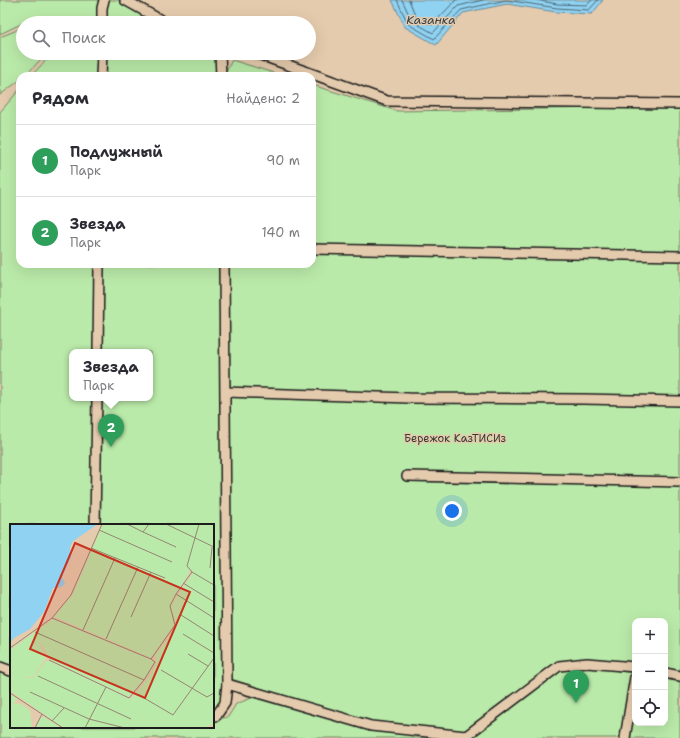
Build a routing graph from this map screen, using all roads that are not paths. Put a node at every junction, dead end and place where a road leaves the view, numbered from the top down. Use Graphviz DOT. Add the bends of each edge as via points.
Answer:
graph roads {
  1 [pos="104,0"];
  2 [pos="124,0"];
  3 [pos="102,16"];
  4 [pos="153,16"];
  5 [pos="102,60"];
  6 [pos="220,60"];
  7 [pos="274,60"];
  8 [pos="101,72"];
  9 [pos="221,72"];
  10 [pos="307,72"];
  11 [pos="316,75"];
  12 [pos="680,104"];
  13 [pos="316,249"];
  14 [pos="680,256"];
  15 [pos="99,268"];
  16 [pos="224,268"];
  17 [pos="98,349"];
  18 [pos="226,392"];
  19 [pos="97,401"];
  20 [pos="680,401"];
  21 [pos="407,476"];
  22 [pos="680,482"];
  23 [pos="96,524"];
  24 [pos="0,667"];
  25 [pos="632,667"];
  26 [pos="10,671"];
  27 [pos="668,674"];
  28 [pos="680,676"];
  29 [pos="227,684"];
  30 [pos="633,690"];
  31 [pos="214,716"];
  32 [pos="625,738"];
  1 -- 3 [label="lane"];
  2 -- 4 [label="lane"];
  5 -- 8 [label="lane"];
  6 -- 9 [label="lane"];
  7 -- 10 [label="lane"];
  11 -- 12 [label="lane" via="387,101"];
  13 -- 14 [label="lane"];
  15 -- 17 [label="lane"];
  16 -- 18 [label="lane"];
  18 -- 20 [label="lane" via="409,398"];
  18 -- 29 [label="lane"];
  19 -- 23 [label="lane"];
  21 -- 22 [label="lane"];
  24 -- 26 [label="lane"];
  25 -- 29 [label="lane" via="587,663 559,666 466,736 371,726"];
  27 -- 28 [label="lane"];
  29 -- 31 [label="lane" via="225,703"];
  30 -- 32 [label="lane"];
}
